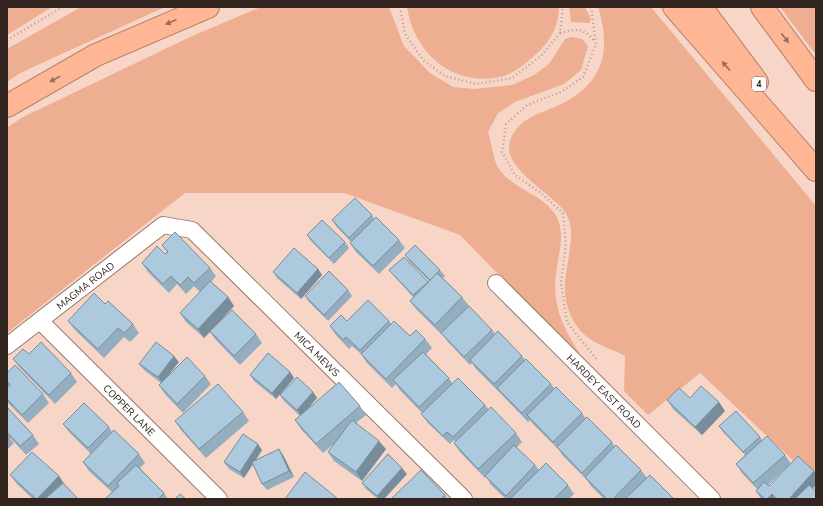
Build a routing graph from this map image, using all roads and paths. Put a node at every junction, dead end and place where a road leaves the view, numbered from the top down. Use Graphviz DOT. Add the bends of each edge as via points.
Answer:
graph roads {
  1 [pos="63,7"];
  2 [pos="208,7"];
  3 [pos="400,7"];
  4 [pos="563,7"];
  5 [pos="591,7"];
  6 [pos="674,7"];
  7 [pos="701,7"];
  8 [pos="762,7"];
  9 [pos="560,33"];
  10 [pos="7,40"];
  11 [pos="595,42"];
  12 [pos="816,80"];
  13 [pos="7,106"];
  14 [pos="816,161"];
  15 [pos="816,170"];
  16 [pos="163,225"];
  17 [pos="496,283"];
  18 [pos="40,321"];
  19 [pos="7,346"];
  20 [pos="592,380"];
  21 [pos="219,499"];
  22 [pos="464,499"];
  23 [pos="712,499"];
  1 -- 10 [label="path"];
  2 -- 13 [label="highway, one-way" via="96,56"];
  3 -- 9 [label="path" via="405,34 423,60 445,76 476,84 512,78 541,56"];
  4 -- 9 [label="path"];
  5 -- 11 [label="path"];
  15 -- 6 [label="highway, one-way"];
  7 -- 14 [label="highway, 4"];
  8 -- 12 [label="highway, one-way"];
  9 -- 11 [label="path" via="580,30 588,33"];
  11 -- 20 [label="path" via="583,77 561,92 527,105 506,124 502,152 515,175 563,213 566,243 561,284 567,322 598,362"];
  16 -- 18 [label="street, MAGMA ROAD"];
  16 -- 22 [label="street, MICA MEWS" via="192,230"];
  17 -- 20 [label="street, HARDEY EAST ROAD"];
  18 -- 19 [label="street, MAGMA ROAD"];
  18 -- 21 [label="street, COPPER LANE"];
  20 -- 23 [label="street, HARDEY EAST ROAD"];
}
